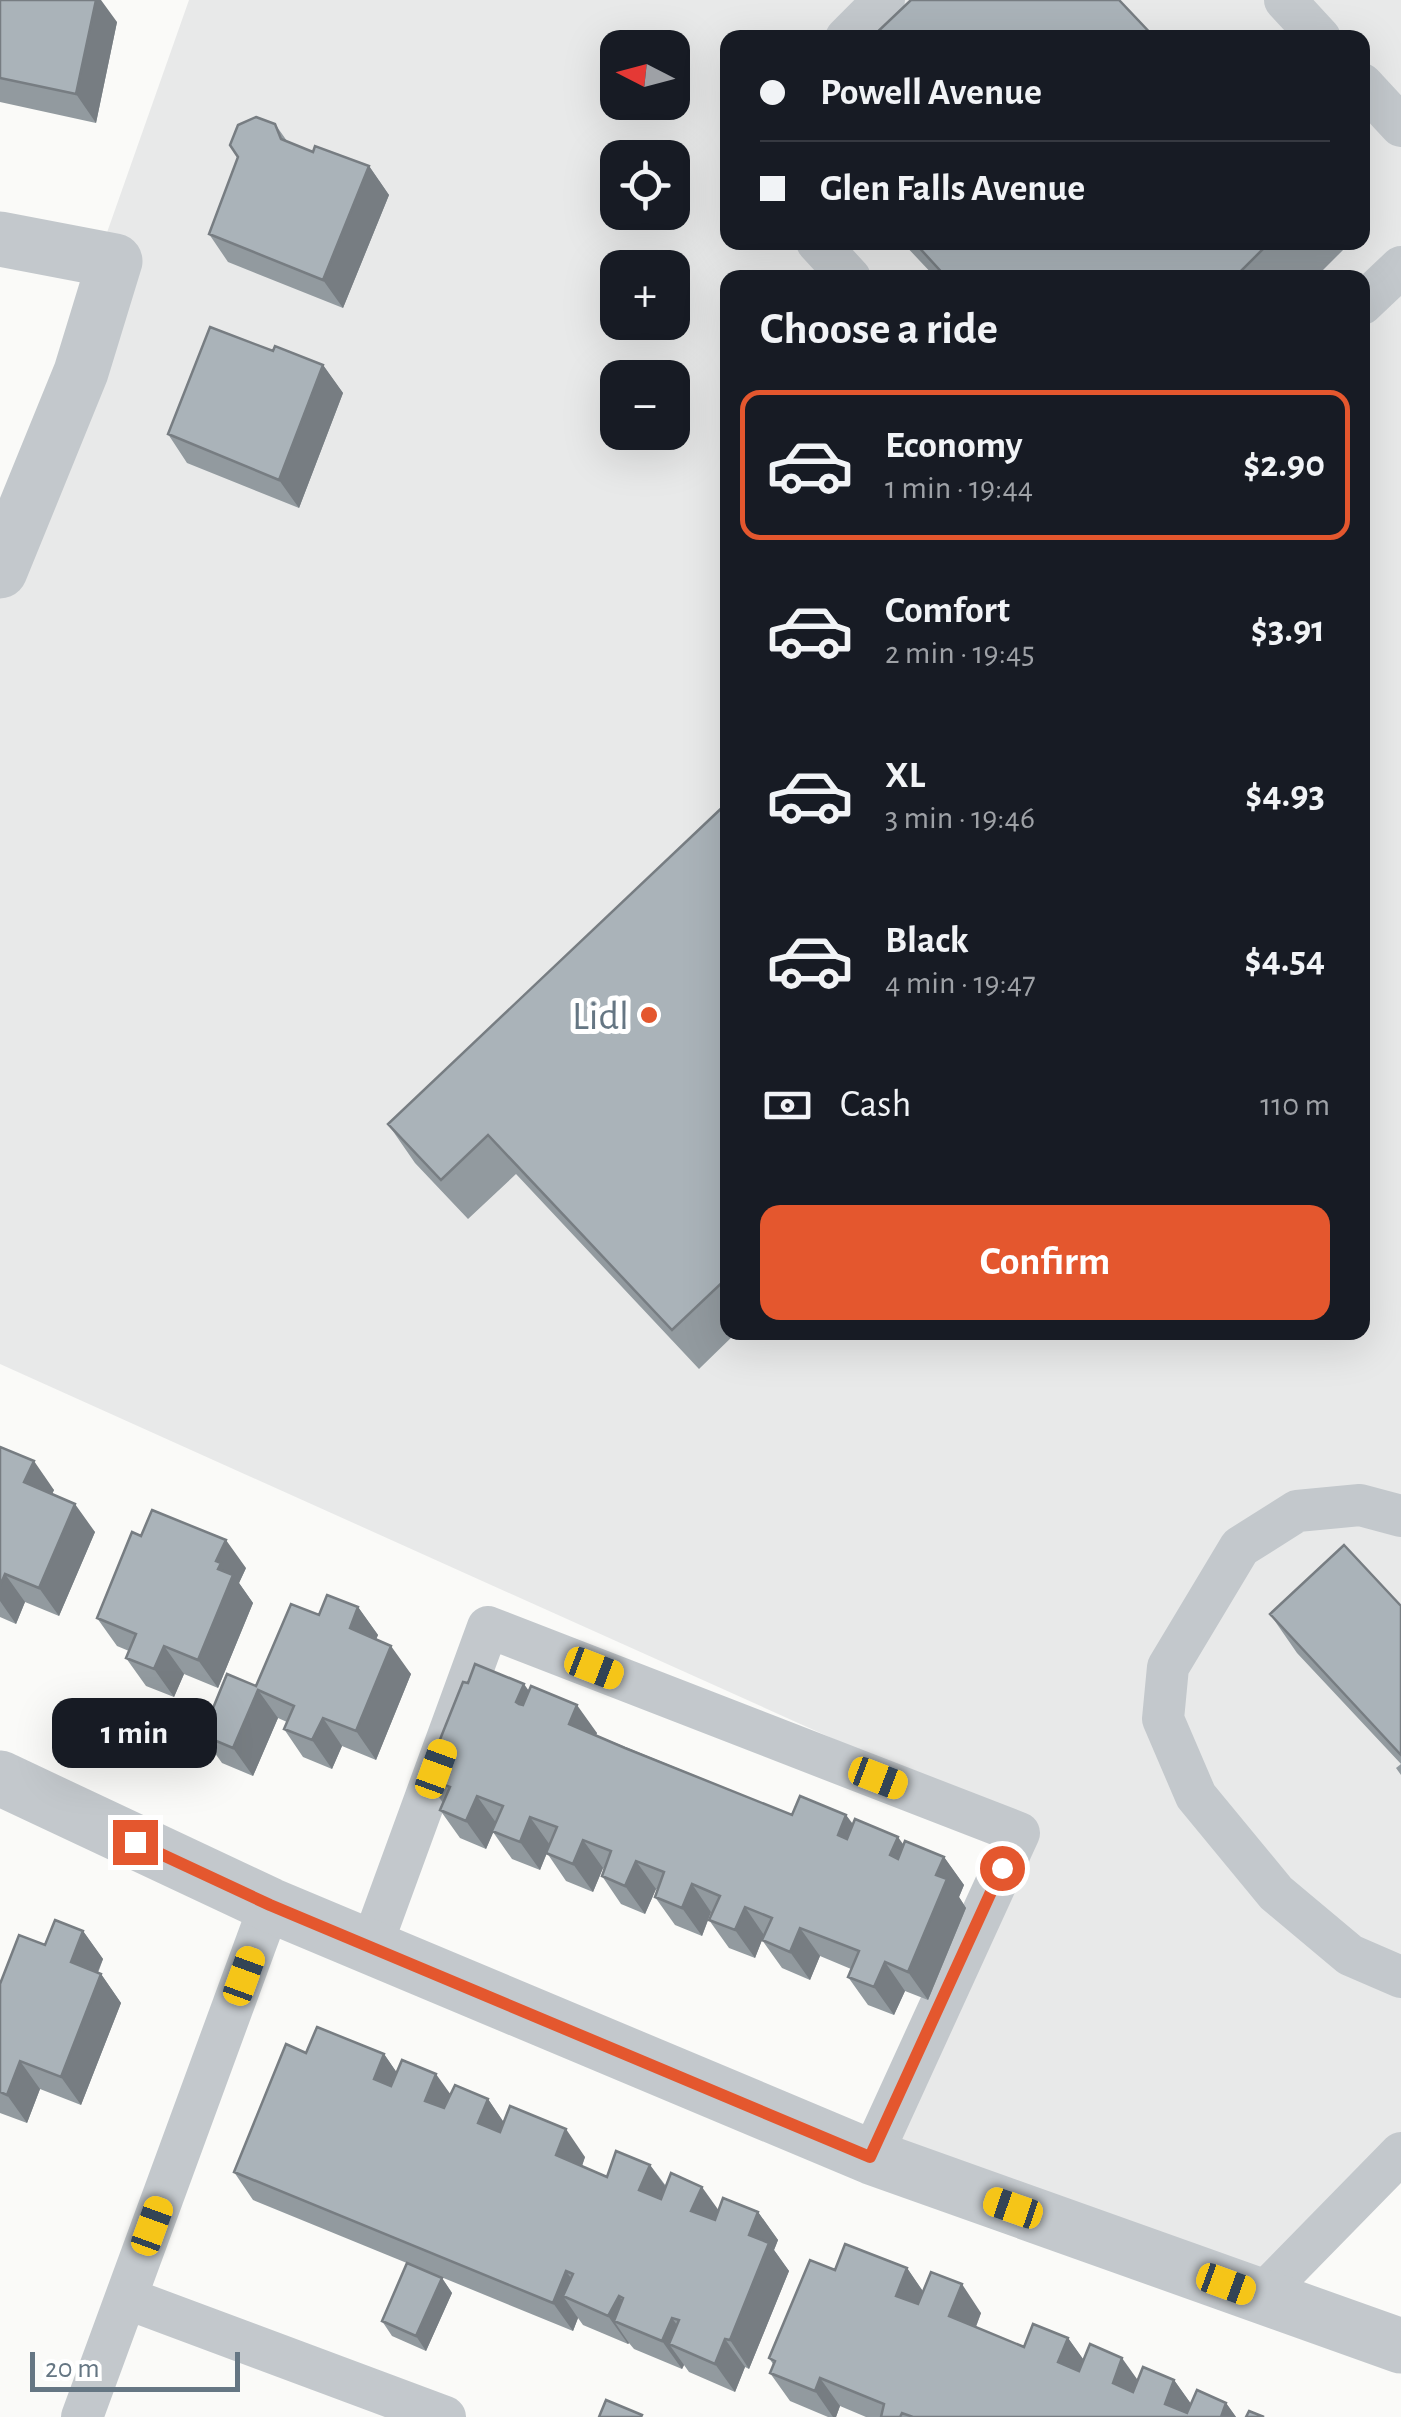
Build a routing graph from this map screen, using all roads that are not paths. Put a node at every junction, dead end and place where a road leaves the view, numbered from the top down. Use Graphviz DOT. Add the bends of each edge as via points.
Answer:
graph roads {
  1 [pos="884,0"];
  2 [pos="1286,0"];
  3 [pos="854,30"];
  4 [pos="1313,30"];
  5 [pos="1370,93"];
  6 [pos="1401,126"];
  7 [pos="0,239"];
  8 [pos="824,250"];
  9 [pos="1401,267"];
  10 [pos="843,270"];
  11 [pos="1370,296"];
  12 [pos="0,570"];
  13 [pos="1401,1516"];
  14 [pos="0,1778"];
  15 [pos="270,1905"];
  16 [pos="371,1947"];
  17 [pos="1401,1978"];
  18 [pos="1401,2153"];
  19 [pos="870,2157"];
  20 [pos="1261,2296"];
  21 [pos="126,2298"];
  22 [pos="1401,2346"];
  23 [pos="82,2417"];
  24 [pos="444,2417"];
  1 -- 3 [label="lane"];
  2 -- 4 [label="lane"];
  5 -- 6 [label="lane"];
  7 -- 12 [label="street" via="116,261 82,372"];
  8 -- 10 [label="lane"];
  9 -- 11 [label="lane"];
  13 -- 17 [label="lane" via="1360,1505 1296,1511 1240,1548 1168,1667 1163,1719 1196,1796 1276,1894 1350,1955"];
  14 -- 15 [label="street"];
  15 -- 16 [label="street"];
  15 -- 21 [label="lane"];
  16 -- 19 [label="street"];
  16 -- 19 [label="lane" via="488,1627 1019,1832"];
  18 -- 20 [label="lane"];
  19 -- 20 [label="street"];
  20 -- 22 [label="street"];
  21 -- 23 [label="lane"];
  21 -- 24 [label="lane"];
}
